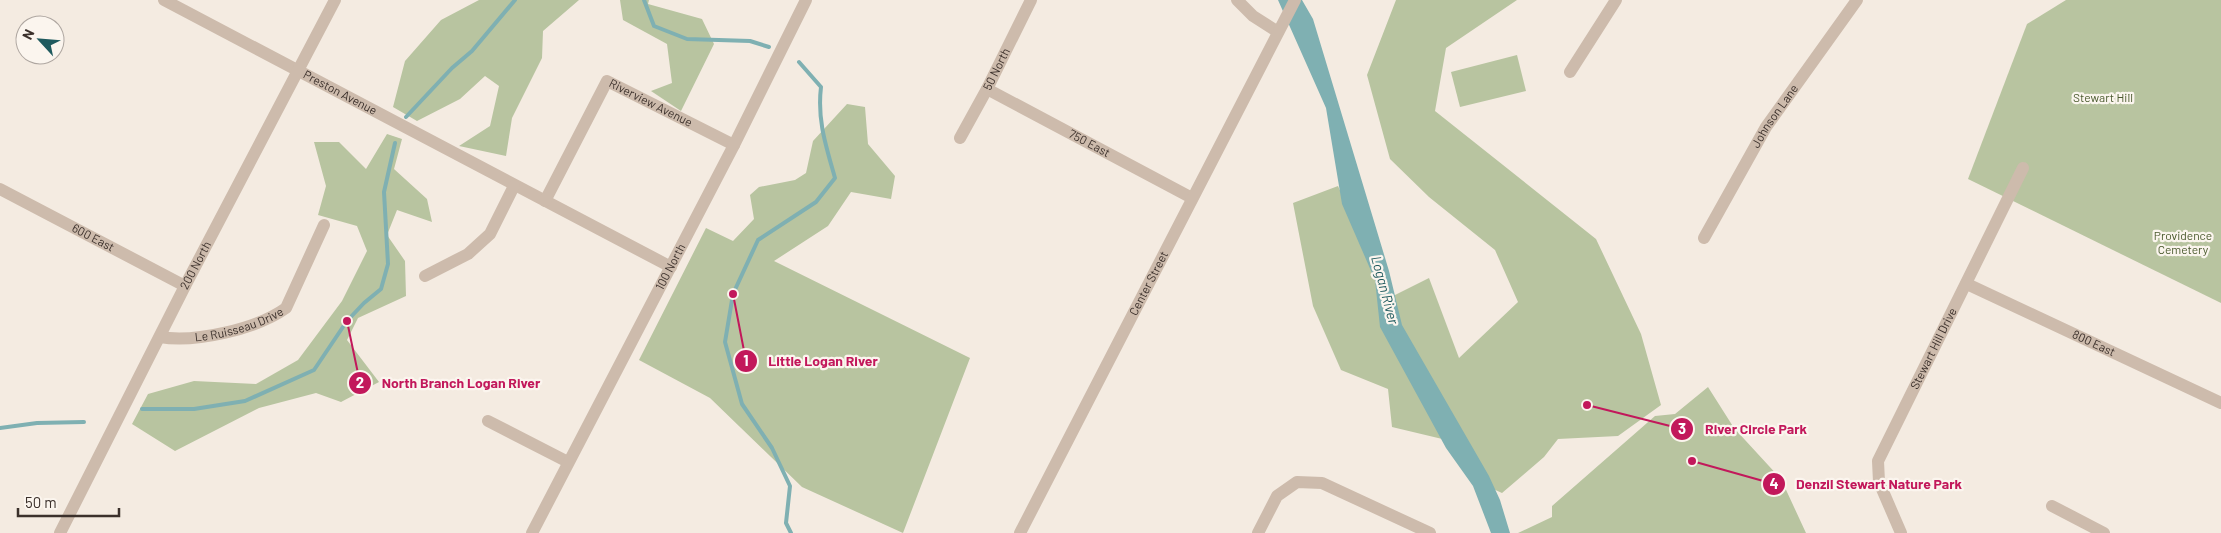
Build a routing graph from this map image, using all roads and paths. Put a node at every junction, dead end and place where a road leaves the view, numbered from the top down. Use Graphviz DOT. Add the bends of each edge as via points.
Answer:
graph roads {
  1 [pos="164,0"];
  2 [pos="335,0"];
  3 [pos="806,0"];
  4 [pos="1031,0"];
  5 [pos="1237,0"];
  6 [pos="1295,0"];
  7 [pos="1616,0"];
  8 [pos="1857,0"];
  9 [pos="1278,32"];
  10 [pos="298,71"];
  11 [pos="1570,72"];
  12 [pos="987,90"];
  13 [pos="960,138"];
  14 [pos="734,145"];
  15 [pos="2024,168"];
  16 [pos="514,186"];
  17 [pos="0,189"];
  18 [pos="1192,198"];
  19 [pos="545,201"];
  20 [pos="324,225"];
  21 [pos="1704,238"];
  22 [pos="671,267"];
  23 [pos="425,276"];
  24 [pos="1966,284"];
  25 [pos="186,286"];
  26 [pos="160,337"];
  27 [pos="2221,403"];
  28 [pos="488,422"];
  29 [pos="568,462"];
  30 [pos="2052,506"];
  31 [pos="60,533"];
  32 [pos="532,533"];
  33 [pos="1020,533"];
  34 [pos="1258,533"];
  35 [pos="1430,533"];
  36 [pos="1901,533"];
  37 [pos="2104,533"];
  1 -- 10 [label="street, Preston Avenue"];
  2 -- 10 [label="street, 200 North"];
  3 -- 14 [label="street, 100 North"];
  4 -- 12 [label="street, 50 North"];
  5 -- 9 [label="street" via="1252,16"];
  6 -- 9 [label="street, Center Street"];
  7 -- 11 [label="street"];
  8 -- 21 [label="street, Johnson Lane" via="1766,127"];
  9 -- 18 [label="street, Center Street"];
  10 -- 16 [label="street, Preston Avenue"];
  10 -- 25 [label="street, 200 North"];
  12 -- 13 [label="street, 50 North"];
  12 -- 18 [label="street, 750 East"];
  14 -- 19 [label="street, Riverview Avenue" via="607,81"];
  14 -- 22 [label="street, 100 North"];
  15 -- 24 [label="street, Stewart Hill Drive"];
  16 -- 19 [label="street, Preston Avenue"];
  16 -- 23 [label="street" via="490,234 468,254"];
  17 -- 25 [label="street, 600 East"];
  18 -- 33 [label="street, Center Street"];
  19 -- 22 [label="street, Preston Avenue"];
  20 -- 26 [label="street, Le Ruisseau Drive" via="286,308 274,316 201,338"];
  22 -- 29 [label="street, 100 North"];
  24 -- 27 [label="street, 800 East"];
  24 -- 36 [label="street, Stewart Hill Drive" via="1878,461 1879,482"];
  25 -- 26 [label="street, 200 North"];
  26 -- 31 [label="street, 200 North"];
  28 -- 29 [label="street"];
  29 -- 32 [label="street, 100 North"];
  30 -- 37 [label="street"];
  34 -- 35 [label="street" via="1277,496 1297,482 1322,483"];
}
